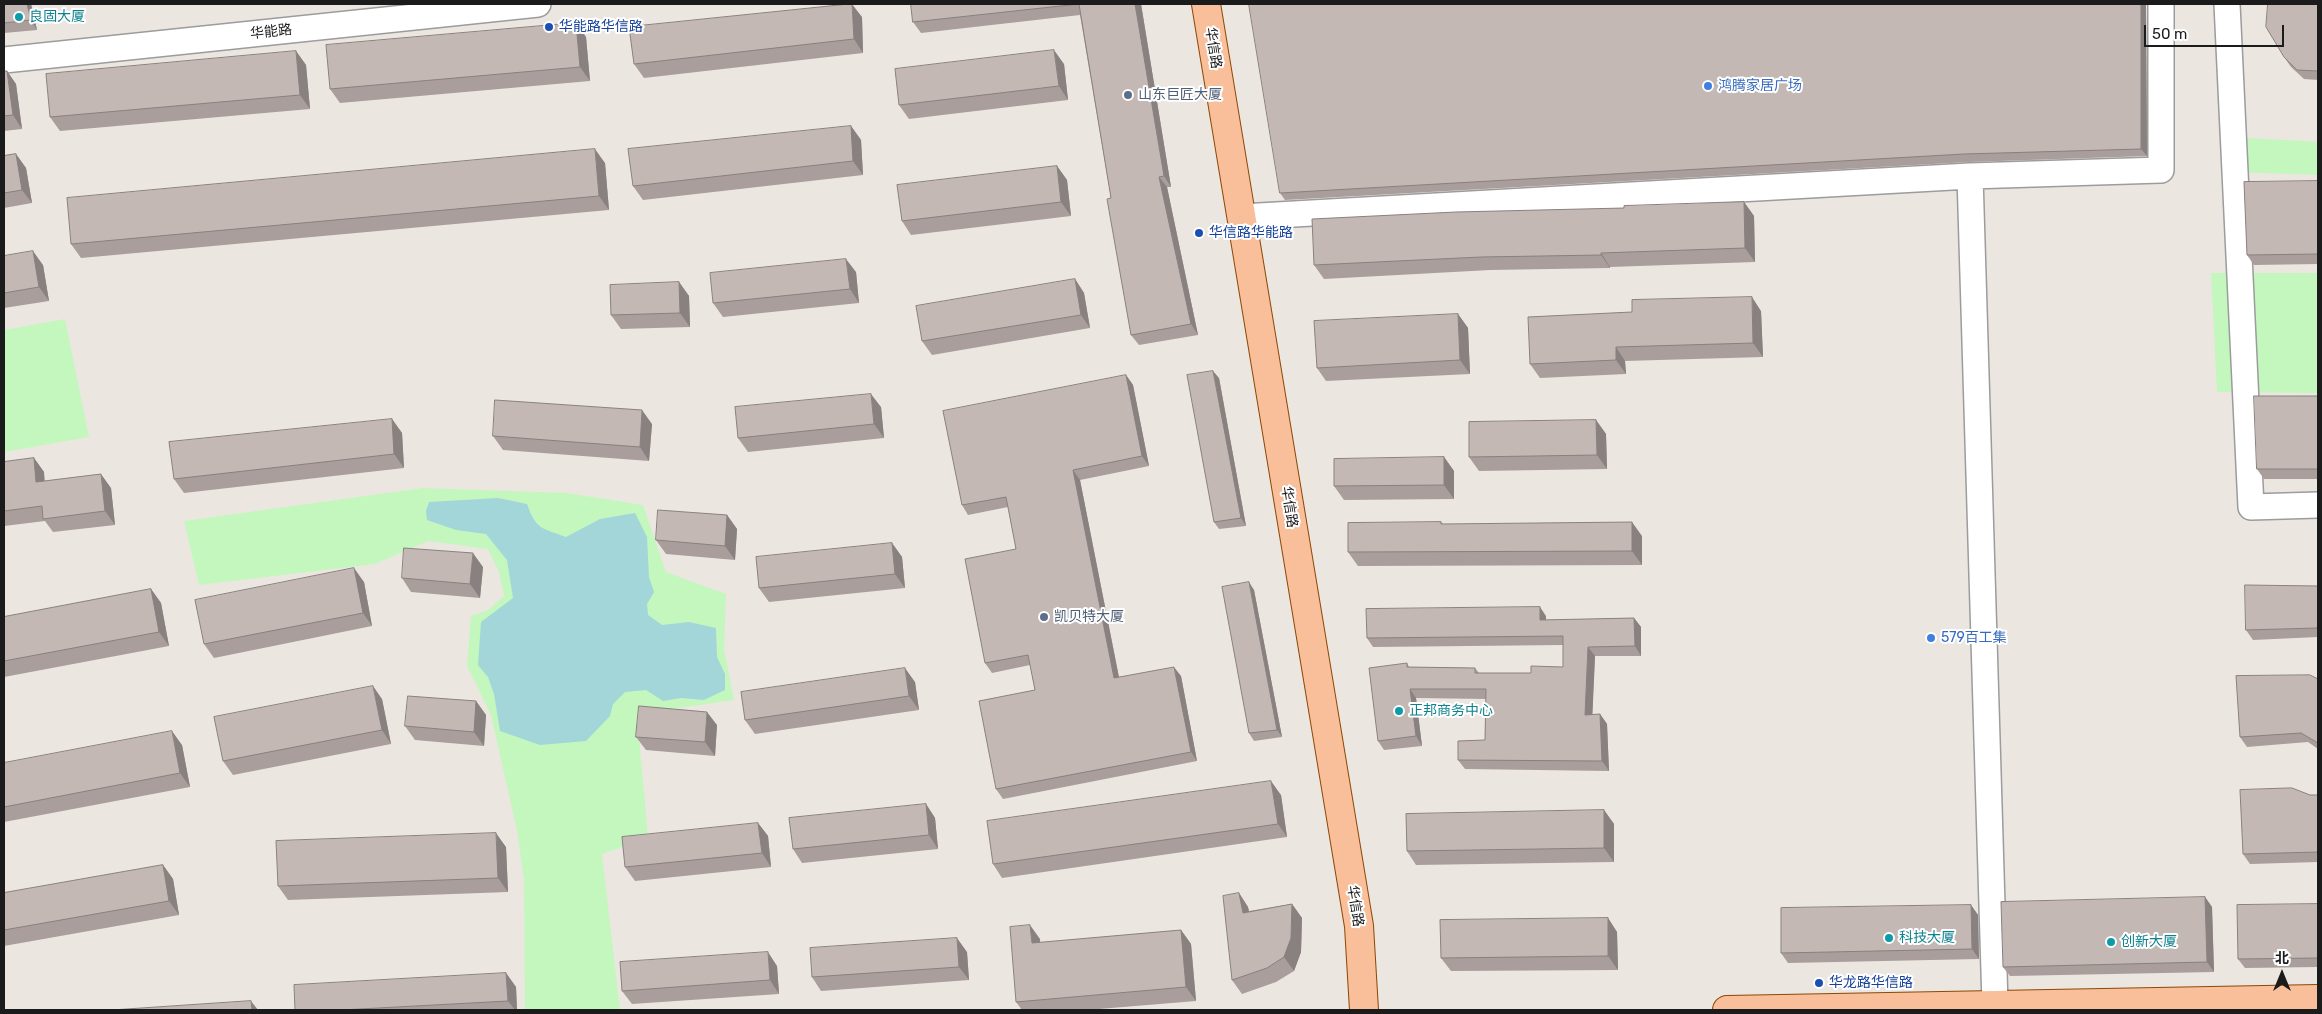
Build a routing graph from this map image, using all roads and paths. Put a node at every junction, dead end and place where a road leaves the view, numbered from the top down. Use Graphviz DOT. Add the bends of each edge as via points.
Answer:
graph roads {
  1 [pos="538,4"];
  2 [pos="1206,4"];
  3 [pos="2161,4"];
  4 [pos="2227,4"];
  5 [pos="451,8"];
  6 [pos="4,60"];
  7 [pos="1970,176"];
  8 [pos="1241,217"];
  9 [pos="2318,505"];
  10 [pos="2318,999"];
  11 [pos="1995,1004"];
  12 [pos="2216,1006"];
  13 [pos="2072,1007"];
  14 [pos="1364,1010"];
  15 [pos="1726,1010"];
  1 -- 5 [label="street, 华能路"];
  2 -- 8 [label="main road, 华信路"];
  3 -- 7 [label="street" via="2161,170"];
  4 -- 9 [label="street" via="2251,507"];
  5 -- 6 [label="street, 华能路"];
  7 -- 8 [label="street"];
  7 -- 11 [label="street"];
  8 -- 14 [label="main road, 华信路" via="1359,926"];
  10 -- 12 [label="main road"];
  11 -- 13 [label="main road"];
  11 -- 15 [label="main road"];
  12 -- 13 [label="main road"];
}
